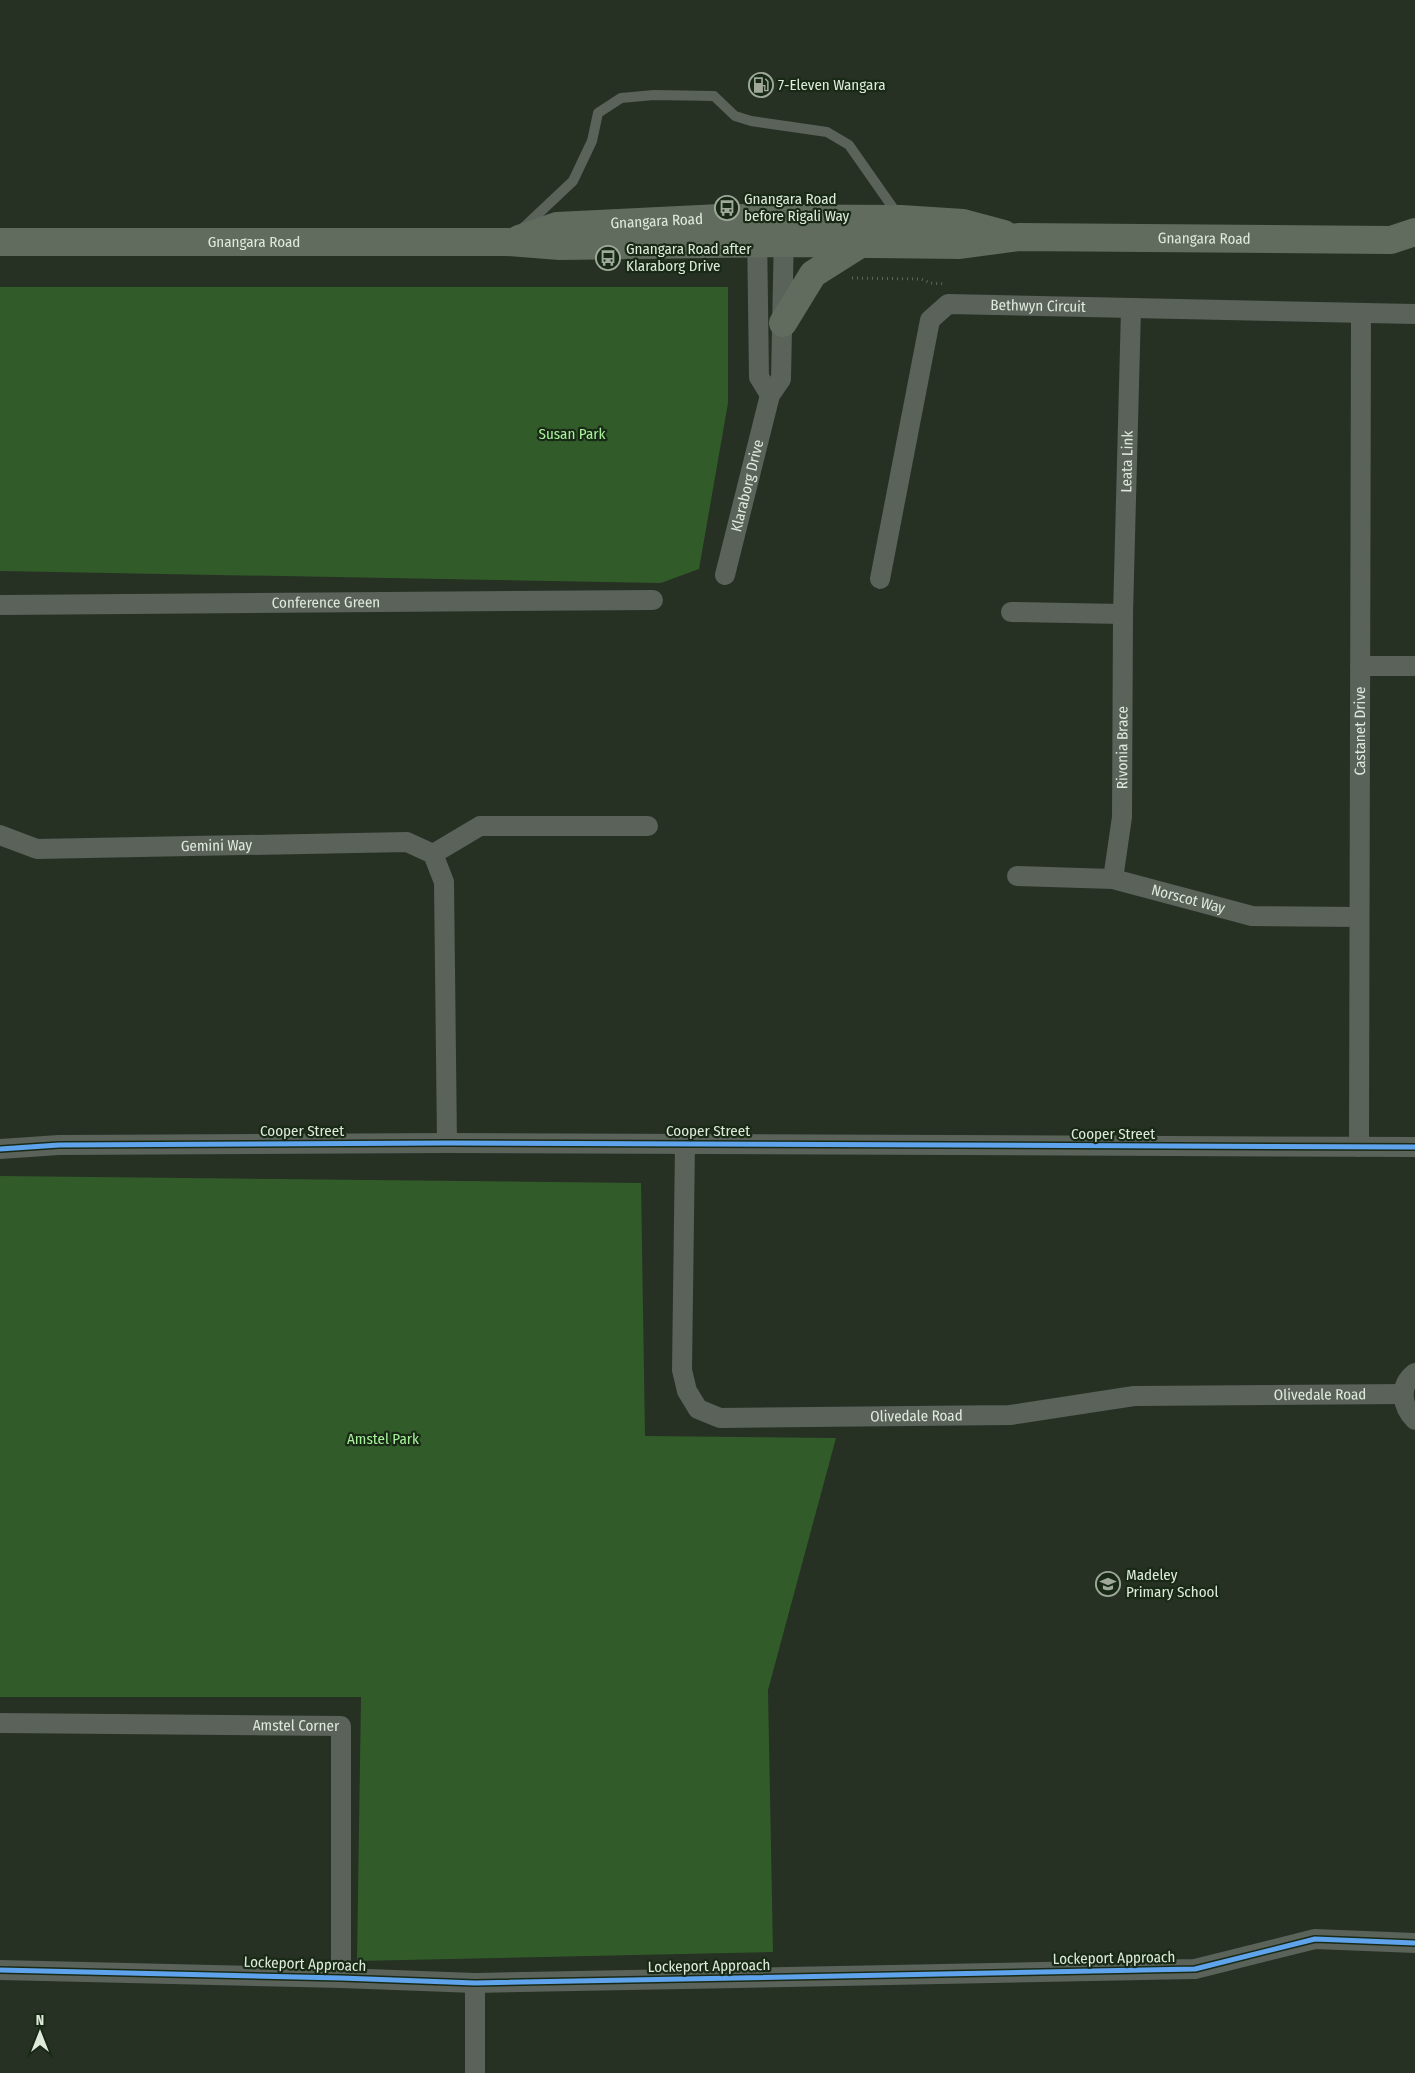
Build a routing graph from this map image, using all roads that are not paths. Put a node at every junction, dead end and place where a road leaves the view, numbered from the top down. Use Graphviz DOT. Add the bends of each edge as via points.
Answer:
graph roads {
  1 [pos="901,220"];
  2 [pos="771,231"];
  3 [pos="1018,237"];
  4 [pos="1407,241"];
  5 [pos="0,242"];
  6 [pos="507,242"];
  7 [pos="862,243"];
  8 [pos="1131,309"];
  9 [pos="1361,314"];
  10 [pos="1415,314"];
  11 [pos="783,323"];
  12 [pos="770,395"];
  13 [pos="725,575"];
  14 [pos="880,578"];
  15 [pos="653,600"];
  16 [pos="0,605"];
  17 [pos="1011,612"];
  18 [pos="1123,614"];
  19 [pos="1360,666"];
  20 [pos="1415,666"];
  21 [pos="648,826"];
  22 [pos="0,835"];
  23 [pos="433,854"];
  24 [pos="1017,876"];
  25 [pos="1113,879"];
  26 [pos="1359,917"];
  27 [pos="447,1143"];
  28 [pos="685,1144"];
  29 [pos="1359,1148"];
  30 [pos="1415,1148"];
  31 [pos="0,1149"];
  32 [pos="1415,1373"];
  33 [pos="1404,1394"];
  34 [pos="1415,1420"];
  35 [pos="0,1723"];
  36 [pos="1415,1943"];
  37 [pos="0,1970"];
  38 [pos="342,1978"];
  39 [pos="475,1983"];
  40 [pos="475,2073"];
  1 -- 2 [label="main road, Gnangara Road"];
  1 -- 3 [label="main road, Gnangara Road" via="963,223"];
  1 -- 6 [label="lane" via="849,145 827,132 735,116 714,96 654,95 621,98 598,113 592,141 573,181"];
  2 -- 6 [label="main road, Gnangara Road" via="560,246"];
  2 -- 7 [label="main road, Gnangara Road"];
  2 -- 11 [label="street, Klaraborg Drive"];
  2 -- 12 [label="street" via="759,377"];
  3 -- 4 [label="main road, Gnangara Road"];
  3 -- 7 [label="main road, Gnangara Road" via="960,245"];
  5 -- 6 [label="main road, Gnangara Road"];
  7 -- 11 [label="main road" via="813,274"];
  8 -- 9 [label="street, Bethwyn Circuit"];
  8 -- 14 [label="street, Bethwyn Circuit" via="948,304 930,320"];
  8 -- 18 [label="street, Leata Link"];
  9 -- 10 [label="street, Bethwyn Circuit"];
  9 -- 19 [label="street, Castanet Drive"];
  11 -- 12 [label="street, Klaraborg Drive" via="781,379"];
  12 -- 13 [label="street, Klaraborg Drive"];
  15 -- 16 [label="street, Conference Green"];
  17 -- 18 [label="street"];
  18 -- 25 [label="street, Rivonia Brace" via="1122,817"];
  19 -- 20 [label="street"];
  19 -- 26 [label="street, Castanet Drive"];
  21 -- 23 [label="street" via="480,826"];
  22 -- 23 [label="street, Gemini Way" via="37,849 407,842"];
  23 -- 27 [label="street" via="444,882"];
  24 -- 25 [label="street, Norscot Way"];
  25 -- 26 [label="street, Norscot Way" via="1252,916"];
  26 -- 29 [label="street, Castanet Drive"];
  27 -- 28 [label="street, Cooper Street"];
  27 -- 31 [label="street, Cooper Street"];
  28 -- 29 [label="street, Cooper Street"];
  28 -- 33 [label="street, Olivedale Road" via="682,1370 687,1391 698,1408 720,1418 1010,1415 1134,1396"];
  29 -- 30 [label="street, Cooper Street"];
  32 -- 33 [label="street" via="1406,1384"];
  33 -- 34 [label="street" via="1408,1412"];
  35 -- 38 [label="street, Amstel Corner" via="342,1726"];
  36 -- 39 [label="street, Lockeport Approach" via="1315,1939 1195,1969"];
  37 -- 38 [label="street, Lockeport Approach"];
  38 -- 39 [label="street, Lockeport Approach"];
  39 -- 40 [label="street"];
}
